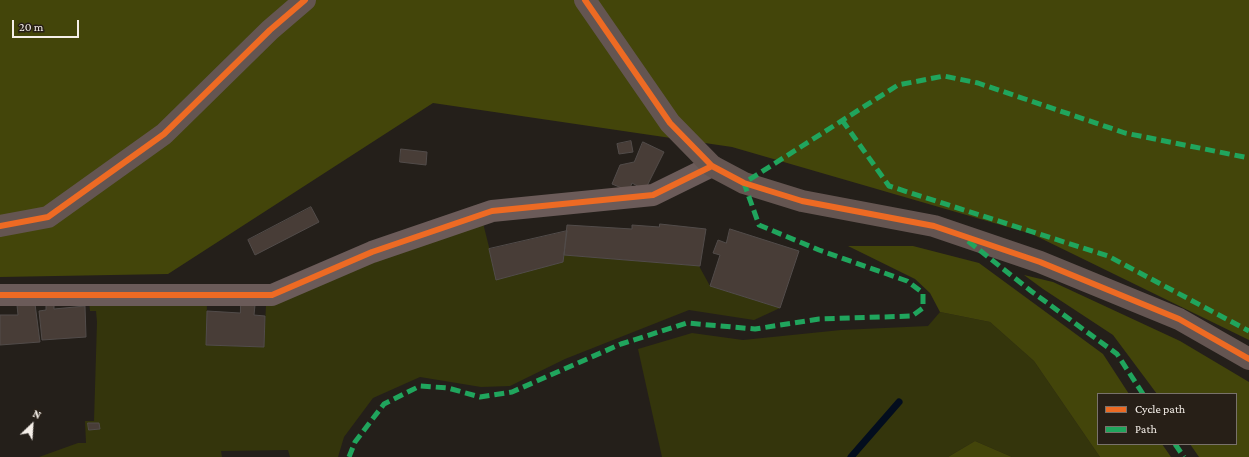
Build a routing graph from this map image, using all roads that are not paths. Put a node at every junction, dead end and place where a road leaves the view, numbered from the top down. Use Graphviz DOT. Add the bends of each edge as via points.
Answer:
graph roads {
  1 [pos="305,0"];
  2 [pos="585,0"];
  3 [pos="712,166"];
  4 [pos="0,226"];
  5 [pos="0,294"];
  6 [pos="1249,359"];
  1 -- 4 [label="main road" via="270,30 164,134 48,217"];
  2 -- 3 [label="main road" via="670,123"];
  3 -- 5 [label="street" via="653,195 492,211 372,252 272,295"];
  3 -- 6 [label="main road" via="744,184 802,201 934,226 1040,262 1179,319"];
}
